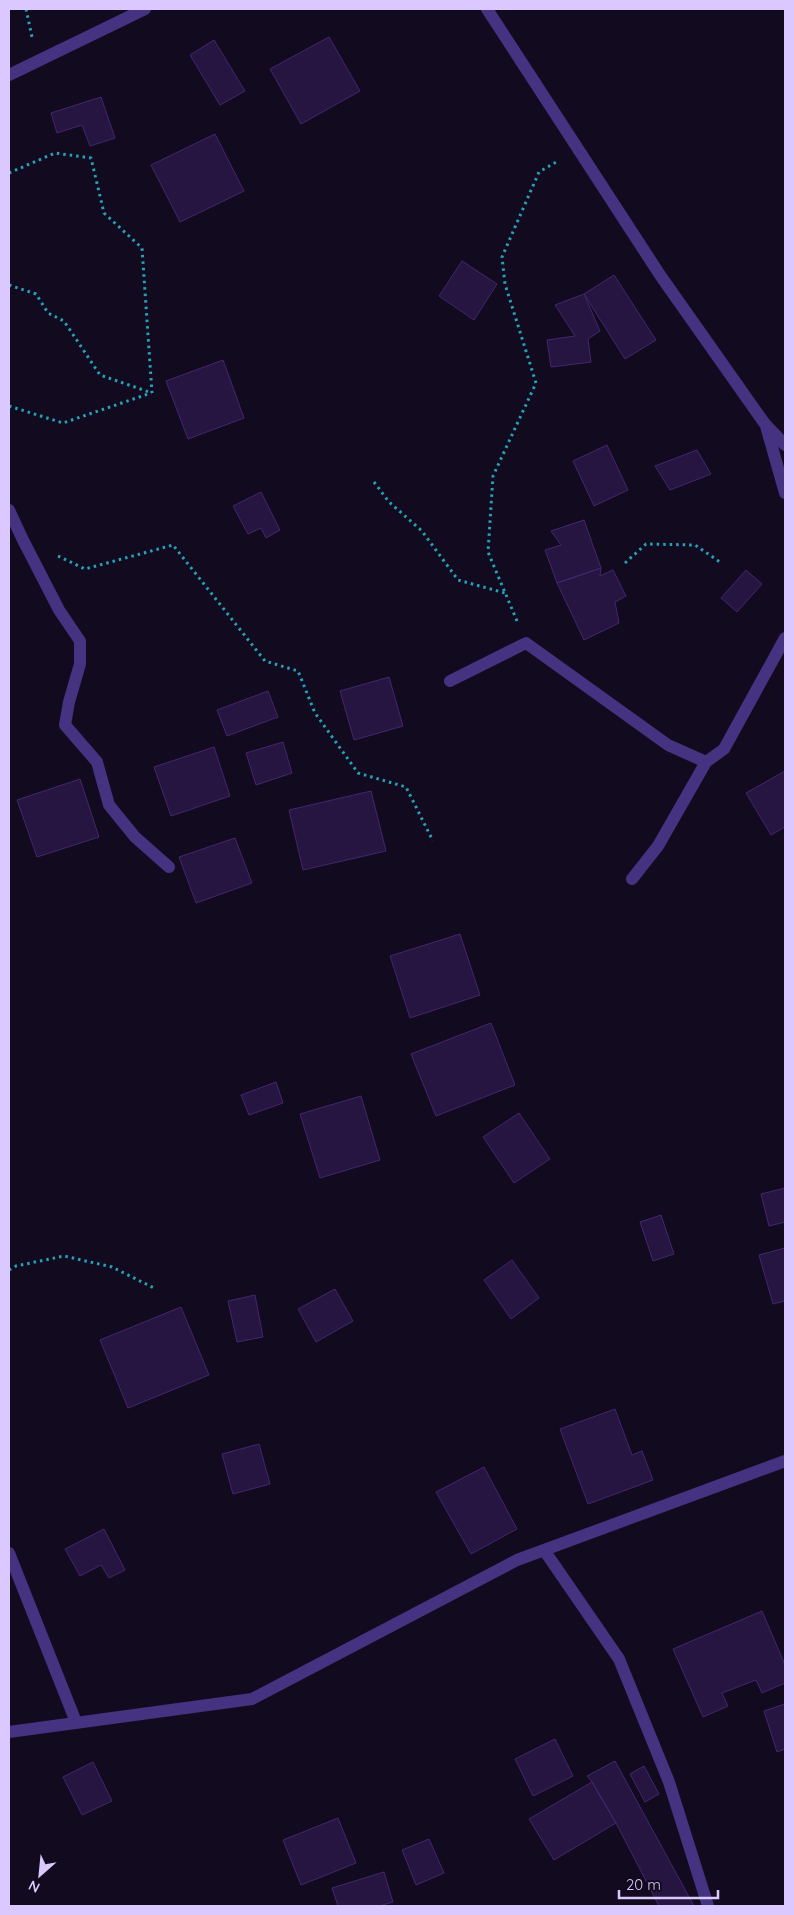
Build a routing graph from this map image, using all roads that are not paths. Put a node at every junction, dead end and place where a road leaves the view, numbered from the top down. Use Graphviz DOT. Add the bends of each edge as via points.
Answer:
graph roads {
  1 [pos="145,9"];
  2 [pos="487,9"];
  3 [pos="9,75"];
  4 [pos="765,424"];
  5 [pos="785,445"];
  6 [pos="785,493"];
  7 [pos="9,510"];
  8 [pos="785,638"];
  9 [pos="450,681"];
  10 [pos="706,762"];
  11 [pos="169,867"];
  12 [pos="632,879"];
  13 [pos="785,1461"];
  14 [pos="544,1550"];
  15 [pos="9,1553"];
  16 [pos="76,1722"];
  17 [pos="9,1732"];
  18 [pos="708,1906"];
  1 -- 3 [label="street"];
  2 -- 4 [label="street" via="660,275"];
  4 -- 5 [label="street"];
  4 -- 6 [label="street"];
  7 -- 11 [label="street" via="59,610 80,641 80,664 66,725 97,762 109,805 135,837"];
  8 -- 10 [label="street" via="724,749"];
  9 -- 10 [label="street" via="526,642 668,745"];
  10 -- 12 [label="street" via="658,846"];
  13 -- 14 [label="street"];
  14 -- 16 [label="street" via="517,1560 252,1699"];
  14 -- 18 [label="street" via="619,1659 669,1782"];
  15 -- 16 [label="street"];
  16 -- 17 [label="street"];
}
